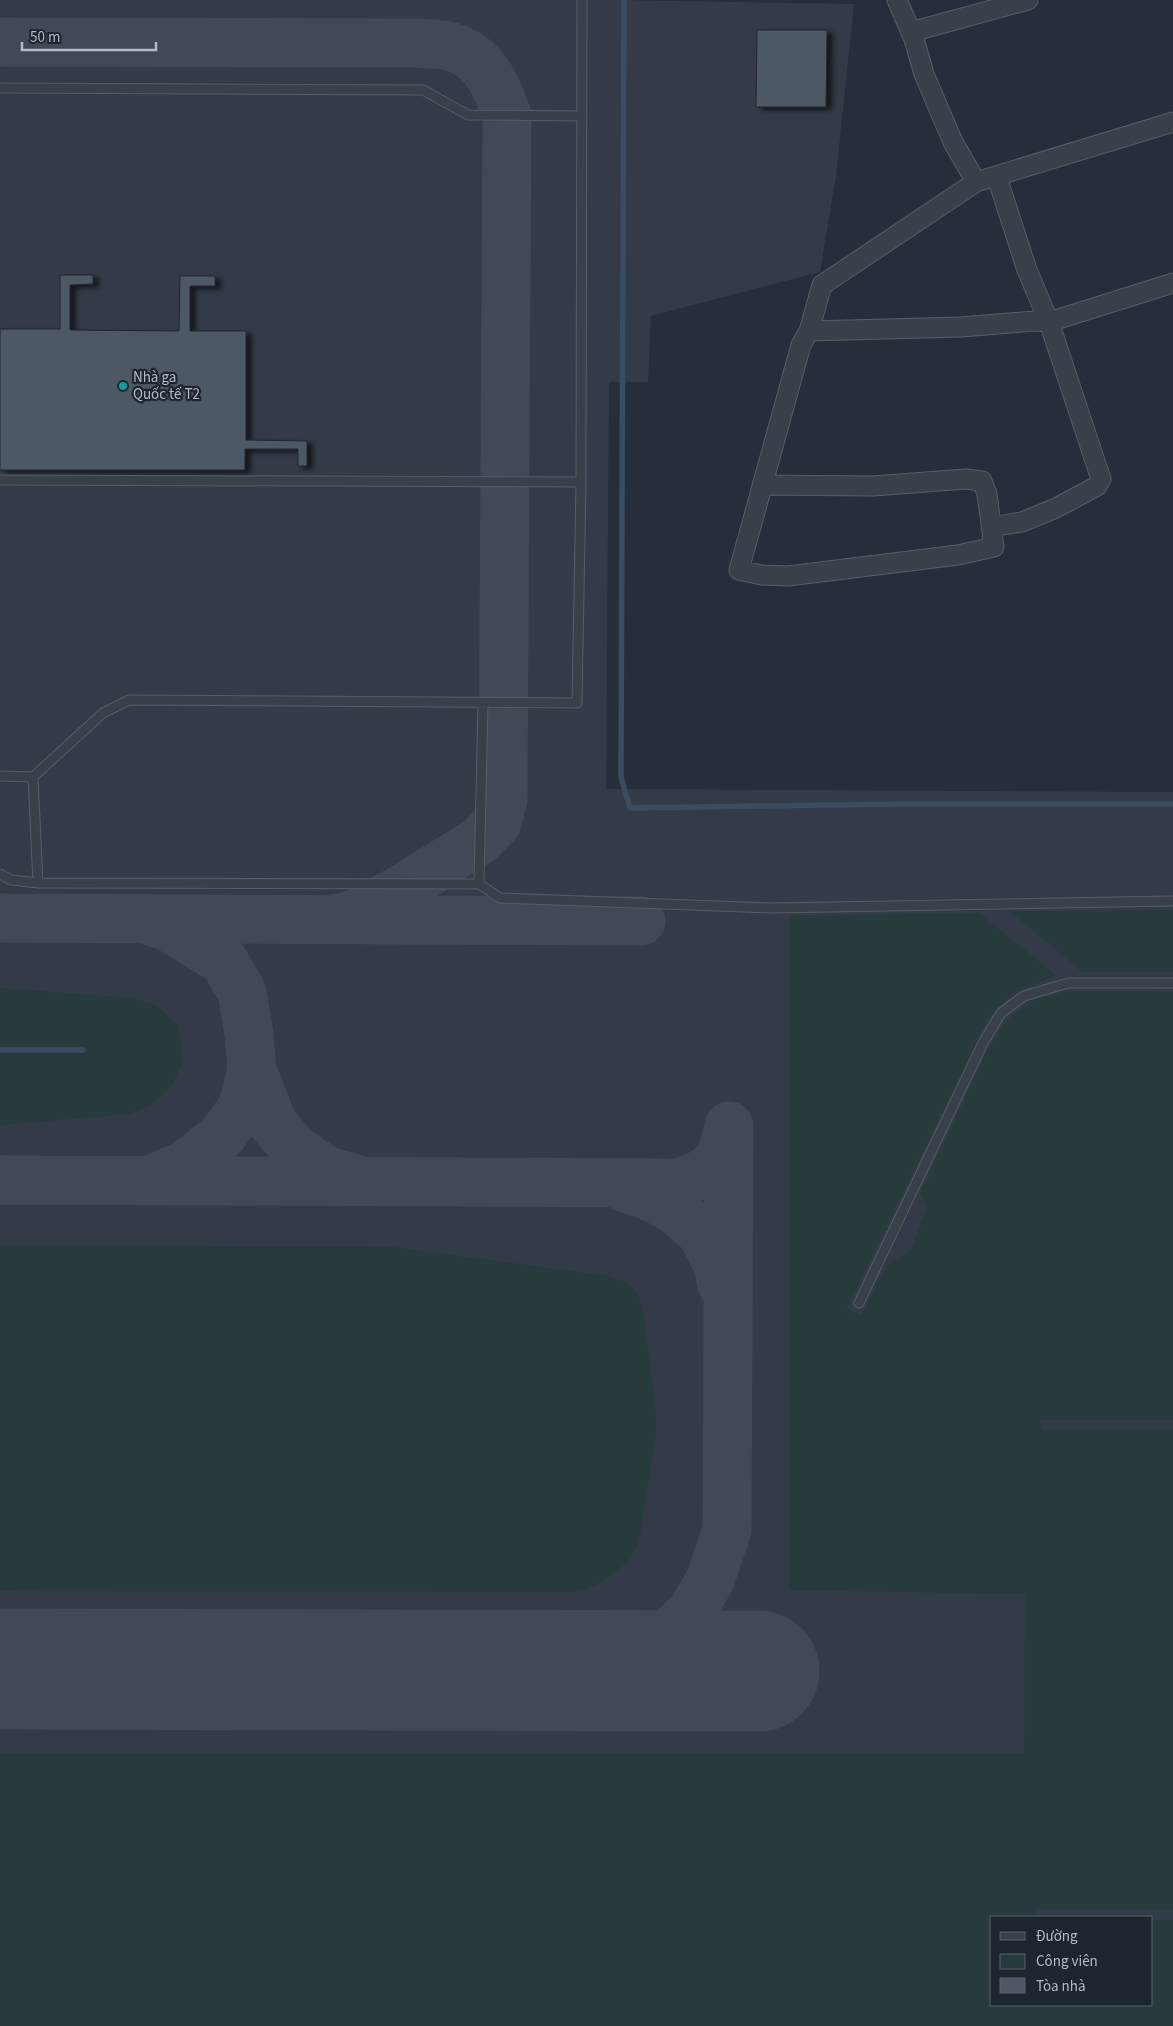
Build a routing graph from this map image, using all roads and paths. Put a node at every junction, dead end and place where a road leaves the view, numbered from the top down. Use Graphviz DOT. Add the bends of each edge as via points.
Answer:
graph roads {
  1 [pos="582,0"];
  2 [pos="897,0"];
  3 [pos="1028,0"];
  4 [pos="911,32"];
  5 [pos="0,88"];
  6 [pos="582,116"];
  7 [pos="1173,122"];
  8 [pos="997,177"];
  9 [pos="976,182"];
  10 [pos="1173,283"];
  11 [pos="1050,322"];
  12 [pos="808,331"];
  13 [pos="0,480"];
  14 [pos="581,482"];
  15 [pos="762,485"];
  16 [pos="992,527"];
  17 [pos="483,703"];
  18 [pos="0,776"];
  19 [pos="33,777"];
  20 [pos="0,874"];
  21 [pos="38,883"];
  22 [pos="479,884"];
  23 [pos="1173,901"];
  24 [pos="1173,983"];
  25 [pos="859,1303"];
  1 -- 6 [label="lane"];
  2 -- 4 [label="street"];
  3 -- 4 [label="street"];
  4 -- 9 [label="street" via="924,74 953,142"];
  5 -- 6 [label="lane" via="423,90 468,115"];
  6 -- 14 [label="lane"];
  7 -- 8 [label="street"];
  8 -- 9 [label="street"];
  8 -- 11 [label="street" via="1027,270"];
  9 -- 12 [label="street" via="822,285"];
  10 -- 11 [label="street"];
  11 -- 12 [label="street"];
  11 -- 16 [label="street" via="1100,479 1097,486 1056,508 1022,522"];
  12 -- 15 [label="street" via="800,345"];
  13 -- 14 [label="lane"];
  14 -- 17 [label="lane" via="577,703"];
  15 -- 16 [label="street" via="872,486 966,479 982,481"];
  15 -- 16 [label="street" via="739,570 762,575 788,576 958,555 994,547"];
  17 -- 19 [label="lane" via="129,700 103,712"];
  17 -- 22 [label="lane"];
  18 -- 19 [label="lane"];
  19 -- 21 [label="lane"];
  20 -- 21 [label="lane" via="11,880"];
  21 -- 22 [label="lane"];
  22 -- 23 [label="lane" via="500,898 772,908"];
  24 -- 25 [label="lane" via="1068,982 1024,996 1001,1013 983,1043"];
}
